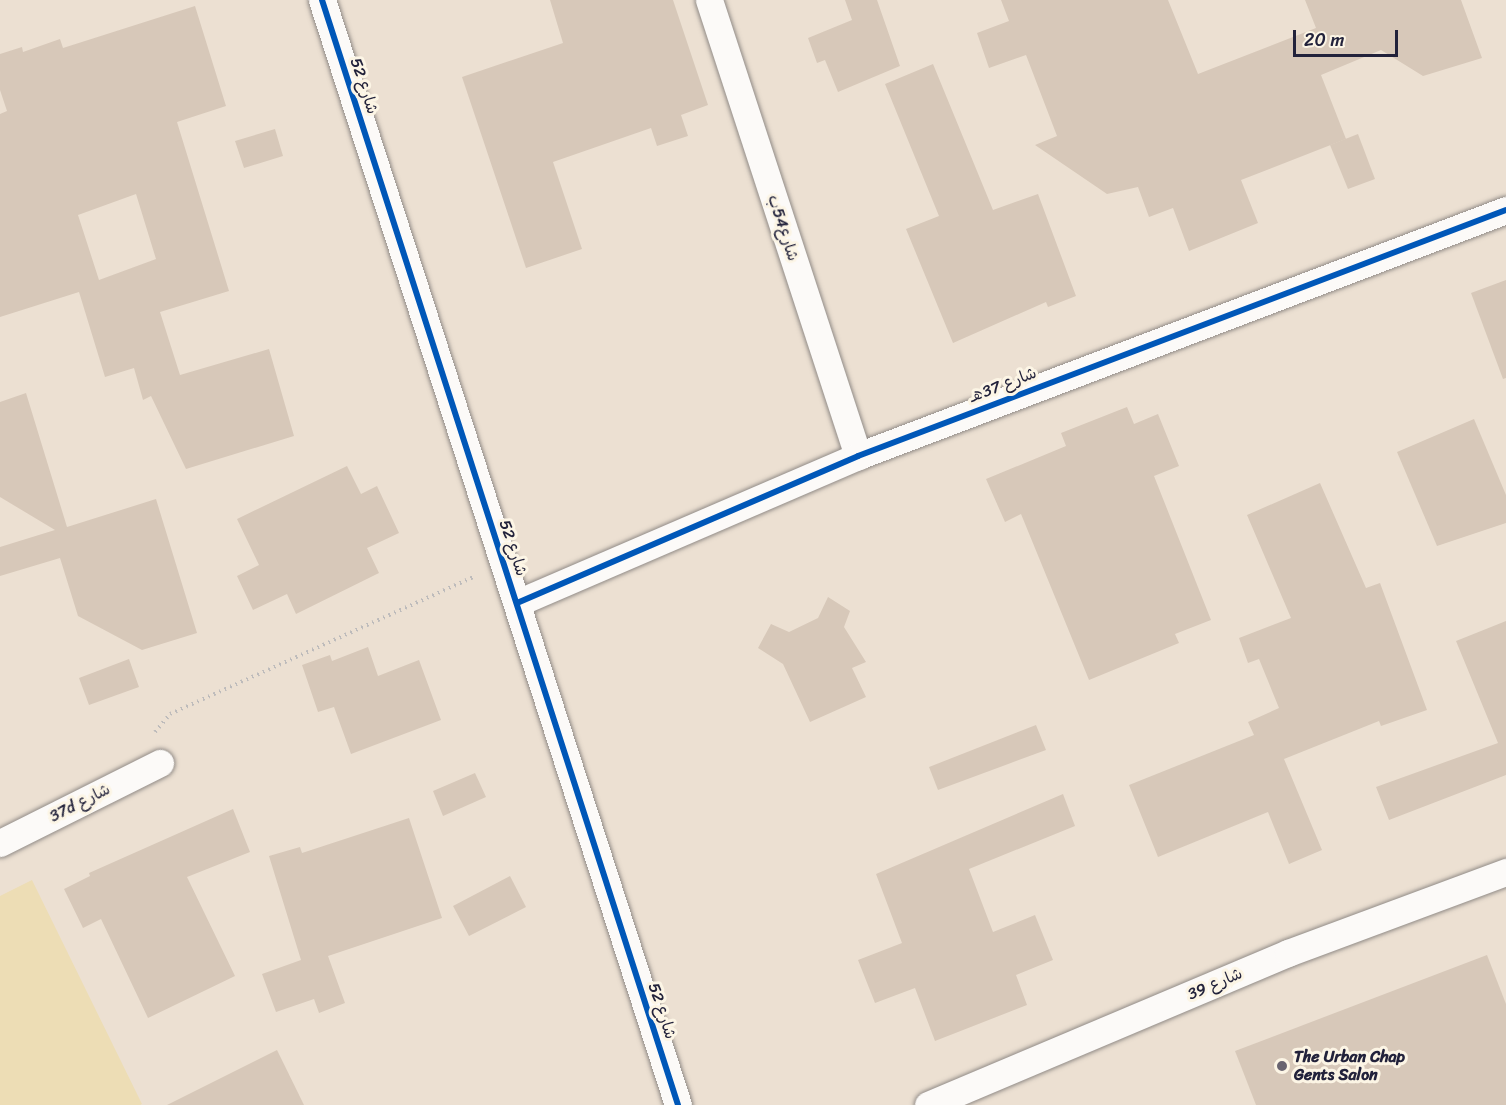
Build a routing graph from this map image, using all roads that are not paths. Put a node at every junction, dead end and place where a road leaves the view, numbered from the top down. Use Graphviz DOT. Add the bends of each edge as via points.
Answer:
graph roads {
  1 [pos="322,0"];
  2 [pos="709,0"];
  3 [pos="1506,210"];
  4 [pos="858,456"];
  5 [pos="517,603"];
  6 [pos="155,765"];
  7 [pos="0,843"];
  8 [pos="1506,872"];
  9 [pos="678,1105"];
  10 [pos="928,1105"];
  1 -- 5 [label="street, شارع 52"];
  2 -- 4 [label="street, شارع54ب"];
  3 -- 4 [label="street, شارع 37هـ"];
  4 -- 5 [label="street, شارع 37هـ"];
  5 -- 9 [label="street, شارع 52"];
  6 -- 7 [label="street, 37d شارع"];
  8 -- 10 [label="street, شارع 39" via="1288,953"];
}
